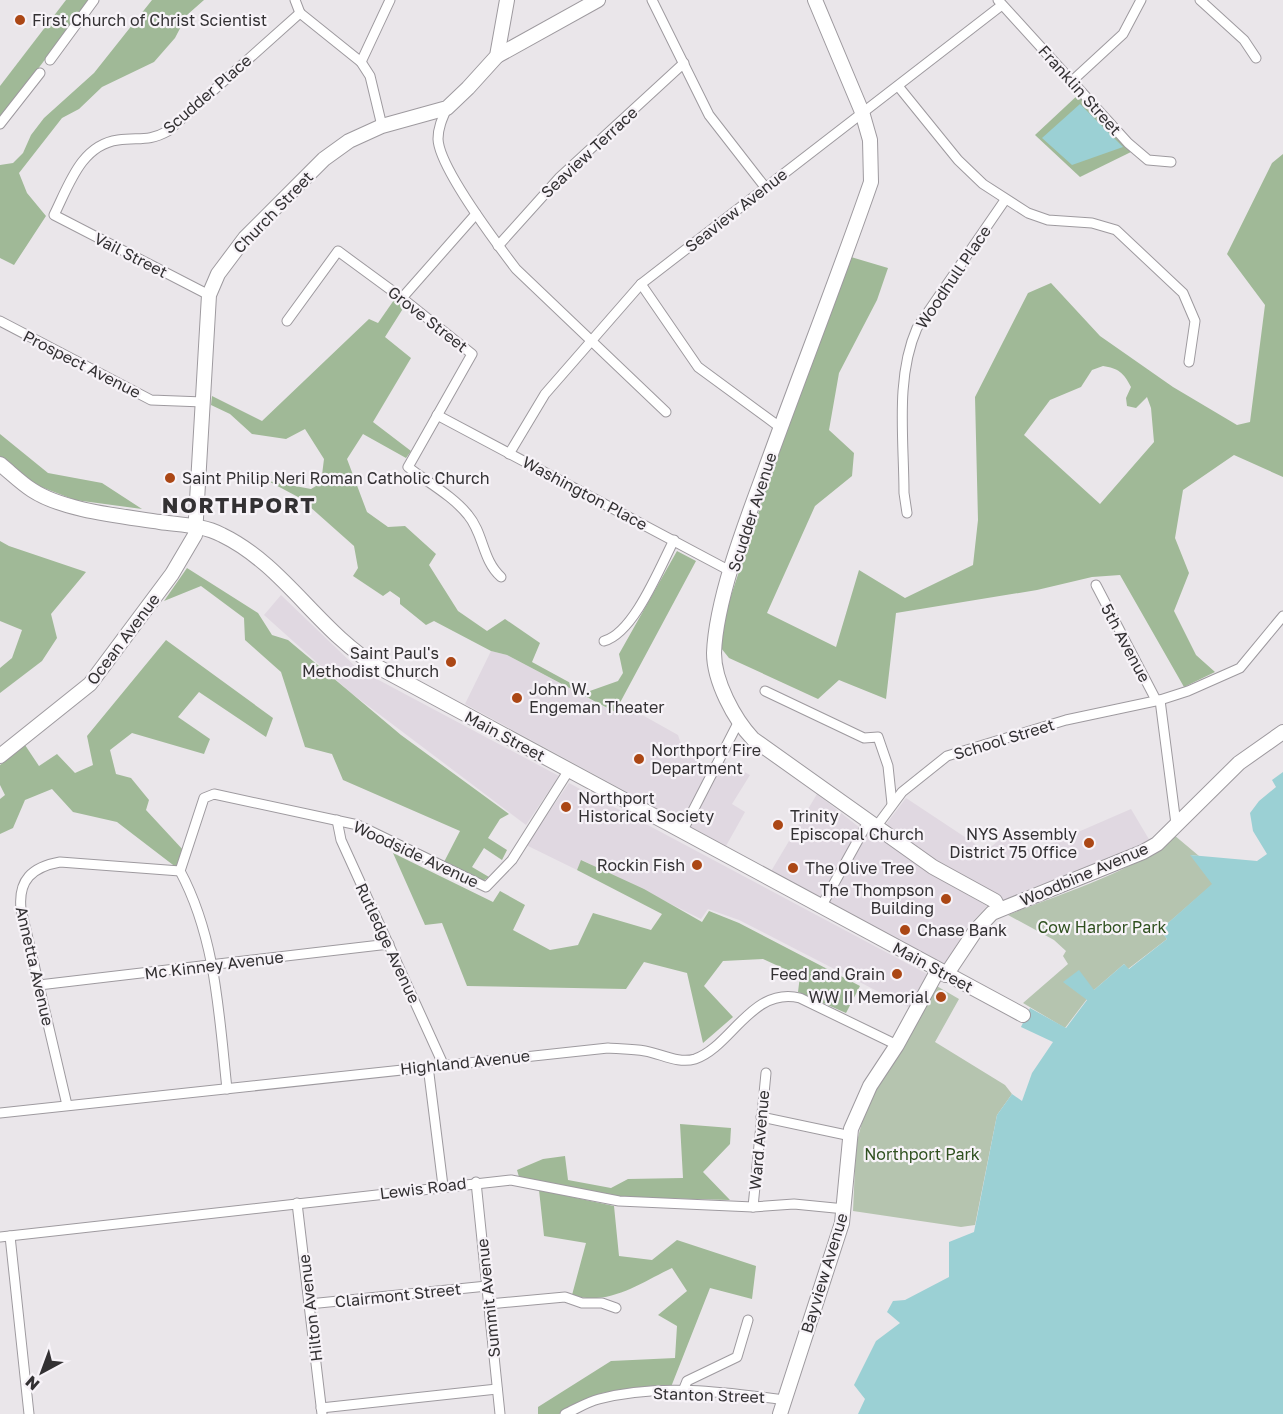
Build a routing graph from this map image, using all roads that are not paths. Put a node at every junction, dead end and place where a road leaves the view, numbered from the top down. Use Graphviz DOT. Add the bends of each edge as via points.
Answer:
graph roads {
  1 [pos="94,0"];
  2 [pos="295,0"];
  3 [pos="390,0"];
  4 [pos="507,0"];
  5 [pos="598,0"];
  6 [pos="652,0"];
  7 [pos="815,0"];
  8 [pos="1141,0"];
  9 [pos="1200,0"];
  10 [pos="1000,3"];
  11 [pos="300,14"];
  12 [pos="497,56"];
  13 [pos="1256,58"];
  14 [pos="50,60"];
  15 [pos="361,62"];
  16 [pos="684,63"];
  17 [pos="40,73"];
  18 [pos="1072,81"];
  19 [pos="898,86"];
  20 [pos="447,108"];
  21 [pos="862,112"];
  22 [pos="0,124"];
  23 [pos="382,126"];
  24 [pos="1171,162"];
  25 [pos="765,187"];
  26 [pos="1005,200"];
  27 [pos="54,214"];
  28 [pos="476,214"];
  29 [pos="498,246"];
  30 [pos="640,284"];
  31 [pos="209,295"];
  32 [pos="402,298"];
  33 [pos="0,321"];
  34 [pos="288,321"];
  35 [pos="590,340"];
  36 [pos="1189,362"];
  37 [pos="203,402"];
  38 [pos="666,412"];
  39 [pos="437,416"];
  40 [pos="781,428"];
  41 [pos="509,454"];
  42 [pos="0,464"];
  43 [pos="907,513"];
  44 [pos="197,527"];
  45 [pos="674,540"];
  46 [pos="732,572"];
  47 [pos="501,577"];
  48 [pos="1096,585"];
  49 [pos="1283,616"];
  50 [pos="604,641"];
  51 [pos="765,691"];
  52 [pos="1158,700"];
  53 [pos="739,722"];
  54 [pos="1283,732"];
  55 [pos="0,756"];
  56 [pos="569,770"];
  57 [pos="892,804"];
  58 [pos="337,820"];
  59 [pos="1176,824"];
  60 [pos="872,825"];
  61 [pos="682,832"];
  62 [pos="180,871"];
  63 [pos="821,907"];
  64 [pos="999,909"];
  65 [pos="388,944"];
  66 [pos="213,965"];
  67 [pos="942,973"];
  68 [pos="39,985"];
  69 [pos="1023,1015"];
  70 [pos="897,1045"];
  71 [pos="443,1064"];
  72 [pos="429,1066"];
  73 [pos="766,1072"];
  74 [pos="227,1089"];
  75 [pos="67,1106"];
  76 [pos="0,1113"];
  77 [pos="761,1117"];
  78 [pos="851,1136"];
  79 [pos="476,1182"];
  80 [pos="443,1186"];
  81 [pos="297,1203"];
  82 [pos="753,1207"];
  83 [pos="845,1209"];
  84 [pos="5,1236"];
  85 [pos="487,1286"];
  86 [pos="309,1304"];
  87 [pos="489,1304"];
  88 [pos="616,1308"];
  89 [pos="748,1320"];
  90 [pos="497,1389"];
  91 [pos="683,1391"];
  92 [pos="785,1400"];
  93 [pos="322,1411"];
  94 [pos="29,1414"];
  95 [pos="500,1414"];
  96 [pos="565,1414"];
  97 [pos="780,1414"];
  1 -- 14 [label="street"];
  2 -- 11 [label="street"];
  3 -- 15 [label="street"];
  4 -- 12 [label="main road"];
  5 -- 12 [label="main road"];
  6 -- 16 [label="street"];
  7 -- 21 [label="main road, Scudder Avenue"];
  8 -- 18 [label="street" via="1123,34"];
  9 -- 13 [label="street" via="1244,40"];
  10 -- 18 [label="street, Franklin Street"];
  10 -- 19 [label="street, Seaview Avenue"];
  11 -- 15 [label="street"];
  11 -- 27 [label="street, Scudder Place" via="168,131 145,140 106,142 91,151"];
  12 -- 20 [label="main road"];
  15 -- 23 [label="street" via="370,76"];
  16 -- 25 [label="street" via="709,115"];
  16 -- 29 [label="street, Seaview Terrace" via="560,177"];
  17 -- 22 [label="street"];
  18 -- 24 [label="street, Franklin Street" via="1148,160"];
  19 -- 21 [label="street, Seaview Avenue"];
  19 -- 26 [label="street" via="958,160"];
  20 -- 23 [label="main road, Church Street"];
  20 -- 28 [label="street" via="439,127 441,152"];
  21 -- 25 [label="street, Seaview Avenue"];
  21 -- 40 [label="main road, Scudder Avenue" via="870,141 871,182"];
  23 -- 31 [label="main road, Church Street" via="349,141 324,159 245,238 218,274"];
  25 -- 30 [label="street, Seaview Avenue"];
  26 -- 36 [label="street" via="1048,220 1116,230 1183,293 1190,305 1195,321"];
  26 -- 43 [label="street, Woodhull Place" via="916,328 908,347 904,381"];
  27 -- 31 [label="street, Vail Street"];
  28 -- 29 [label="street"];
  28 -- 32 [label="street"];
  29 -- 35 [label="street" via="516,269"];
  30 -- 35 [label="street, Seaview Avenue"];
  30 -- 40 [label="street" via="698,367"];
  31 -- 37 [label="main road, Church Street"];
  32 -- 34 [label="street, Grove Street" via="338,251"];
  32 -- 39 [label="street, Grove Street" via="472,354"];
  33 -- 37 [label="street, Prospect Avenue" via="151,400"];
  35 -- 38 [label="street"];
  35 -- 41 [label="street, Seaview Avenue" via="536,405"];
  37 -- 44 [label="main road, Church Street"];
  39 -- 41 [label="street, Washington Place"];
  39 -- 47 [label="street, Grove Street" via="408,467 468,514 489,565"];
  40 -- 46 [label="main road, Scudder Avenue"];
  41 -- 45 [label="street, Washington Place"];
  42 -- 44 [label="main road, Main Street" via="32,490 60,501"];
  44 -- 55 [label="main road, Ocean Avenue" via="178,566 90,684"];
  44 -- 56 [label="main road, Main Street" via="223,535 262,562 365,660"];
  45 -- 46 [label="street, Washington Place"];
  45 -- 50 [label="street" via="640,605 616,635"];
  46 -- 53 [label="main road, Scudder Avenue" via="717,623 714,662"];
  48 -- 52 [label="street, 5th Avenue"];
  49 -- 52 [label="street, School Street" via="1240,668"];
  51 -- 57 [label="street" via="864,738 878,737 888,766"];
  52 -- 57 [label="street, School Street" via="1066,720 947,756"];
  52 -- 59 [label="street, 5th Avenue"];
  53 -- 60 [label="main road, Scudder Avenue" via="757,742"];
  53 -- 61 [label="street"];
  54 -- 59 [label="main road, Woodbine Avenue" via="1239,763"];
  56 -- 58 [label="street, Woodside Avenue" via="512,860 486,887 358,825"];
  56 -- 61 [label="main road, Main Street"];
  57 -- 60 [label="street, School Street"];
  58 -- 62 [label="street, Woodside Avenue" via="214,794 204,798"];
  58 -- 65 [label="street, Rutledge Avenue" via="341,840"];
  59 -- 64 [label="main road, Woodbine Avenue" via="1157,844"];
  60 -- 63 [label="street, School Street"];
  60 -- 64 [label="main road, Scudder Avenue" via="933,867 995,901"];
  61 -- 63 [label="main road, Main Street"];
  62 -- 66 [label="street" via="198,908"];
  62 -- 68 [label="street, Annetta Avenue" via="60,862 29,873 20,897"];
  63 -- 67 [label="main road, Main Street"];
  64 -- 67 [label="main road, Woodbine Avenue" via="976,930"];
  65 -- 66 [label="street, Mc Kinney Avenue"];
  65 -- 71 [label="street, Rutledge Avenue"];
  66 -- 68 [label="street, Mc Kinney Avenue"];
  66 -- 74 [label="street"];
  67 -- 69 [label="main road, Main Street"];
  67 -- 70 [label="main road, Bayview Avenue"];
  68 -- 75 [label="street, Annetta Avenue"];
  70 -- 71 [label="street, Highland Avenue" via="788,995 763,1004 696,1059 608,1048"];
  70 -- 78 [label="main road, Bayview Avenue" via="870,1086"];
  71 -- 72 [label="street, Highland Avenue"];
  72 -- 74 [label="street, Highland Avenue"];
  72 -- 80 [label="street"];
  73 -- 77 [label="street, Ward Avenue"];
  74 -- 75 [label="street, Highland Avenue"];
  75 -- 76 [label="street, Highland Avenue"];
  77 -- 78 [label="street"];
  77 -- 82 [label="street, Ward Avenue"];
  78 -- 83 [label="main road, Bayview Avenue"];
  79 -- 80 [label="street, Lewis Road"];
  79 -- 82 [label="street, Lewis Road" via="511,1180 619,1201"];
  79 -- 85 [label="street, Summit Avenue"];
  80 -- 81 [label="street, Lewis Road"];
  81 -- 84 [label="street, Lewis Road"];
  81 -- 86 [label="street, Hilton Avenue"];
  82 -- 83 [label="street, Lewis Road" via="794,1204"];
  83 -- 92 [label="main road, Bayview Avenue"];
  84 -- 94 [label="street"];
  85 -- 86 [label="street, Clairmont Street"];
  85 -- 87 [label="street, Summit Avenue"];
  86 -- 93 [label="street, Hilton Avenue"];
  87 -- 88 [label="street" via="565,1297"];
  87 -- 90 [label="street, Summit Avenue"];
  89 -- 91 [label="street" via="737,1357 687,1381"];
  90 -- 93 [label="street"];
  90 -- 95 [label="street, Summit Avenue"];
  91 -- 92 [label="street, Stanton Street"];
  91 -- 96 [label="street, Stanton Street" via="598,1399"];
  92 -- 97 [label="main road, Bayview Avenue"];
}
